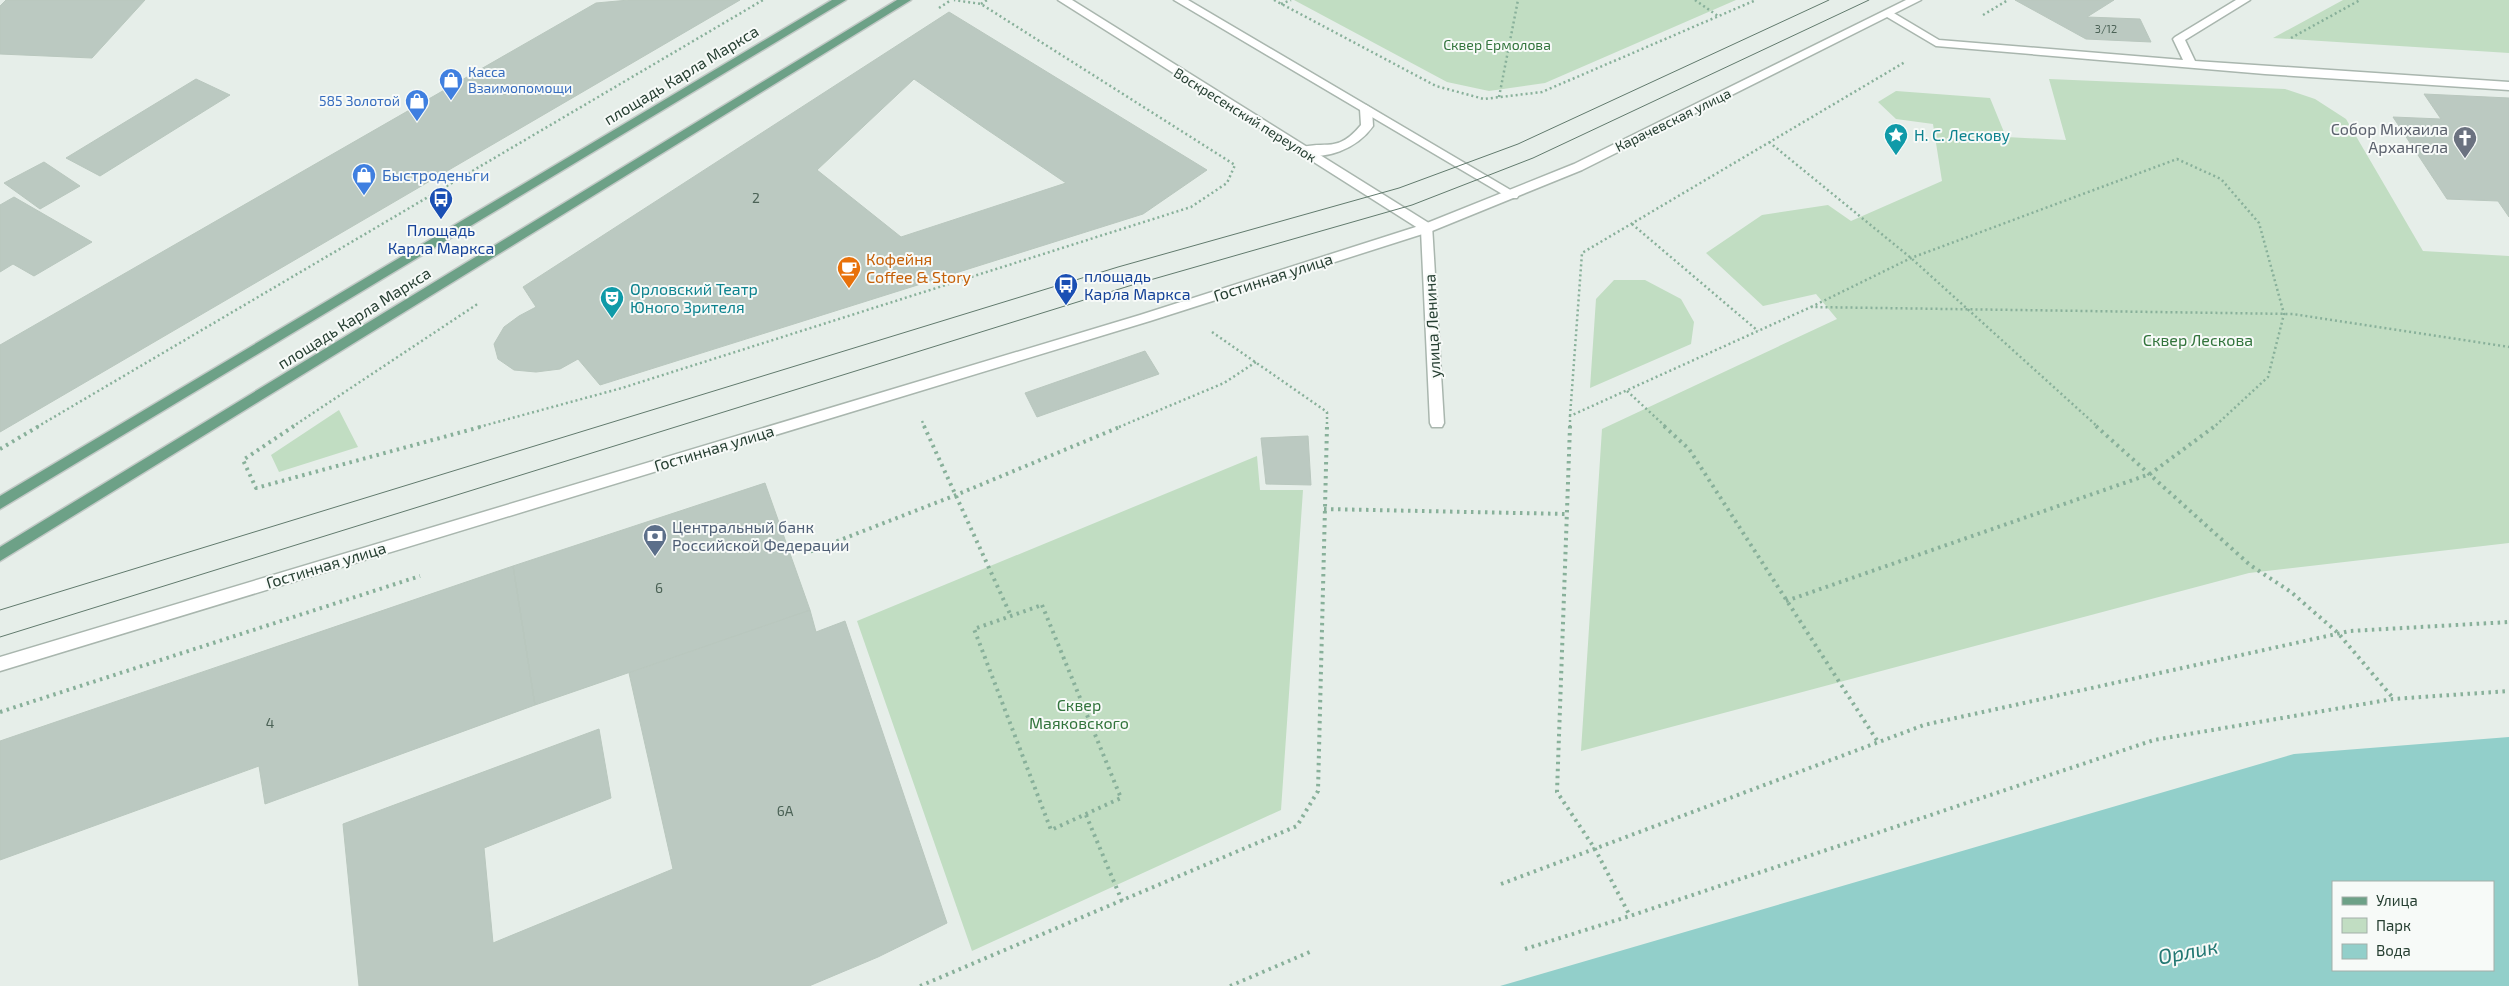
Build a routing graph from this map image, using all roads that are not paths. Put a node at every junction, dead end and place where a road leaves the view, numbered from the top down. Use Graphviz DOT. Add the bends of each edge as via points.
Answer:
graph roads {
  1 [pos="840,0"];
  2 [pos="905,0"];
  3 [pos="1180,0"];
  4 [pos="1915,0"];
  5 [pos="2244,0"];
  6 [pos="1068,1"];
  7 [pos="1888,14"];
  8 [pos="2191,64"];
  9 [pos="2509,86"];
  10 [pos="1366,108"];
  11 [pos="1302,151"];
  12 [pos="1512,196"];
  13 [pos="1427,228"];
  14 [pos="1437,423"];
  15 [pos="0,503"];
  16 [pos="0,555"];
  17 [pos="0,664"];
  1 -- 15 [label="main road, площадь Карла Маркса"];
  2 -- 16 [label="main road, площадь Карла Маркса"];
  3 -- 10 [label="street"];
  4 -- 7 [label="street, Карачевская улица"];
  5 -- 8 [label="street" via="2179,39"];
  6 -- 11 [label="street, Воскресенский переулок"];
  7 -- 8 [label="street" via="1936,43"];
  7 -- 12 [label="street, Карачевская улица" via="1578,167"];
  8 -- 9 [label="street"];
  10 -- 11 [label="street" via="1368,126 1355,142 1329,151"];
  10 -- 12 [label="street"];
  11 -- 13 [label="street, Воскресенский переулок"];
  12 -- 13 [label="street, Карачевская улица"];
  13 -- 14 [label="street, улица Ленина"];
  13 -- 17 [label="street, Гостинная улица" via="1145,318"];
}
